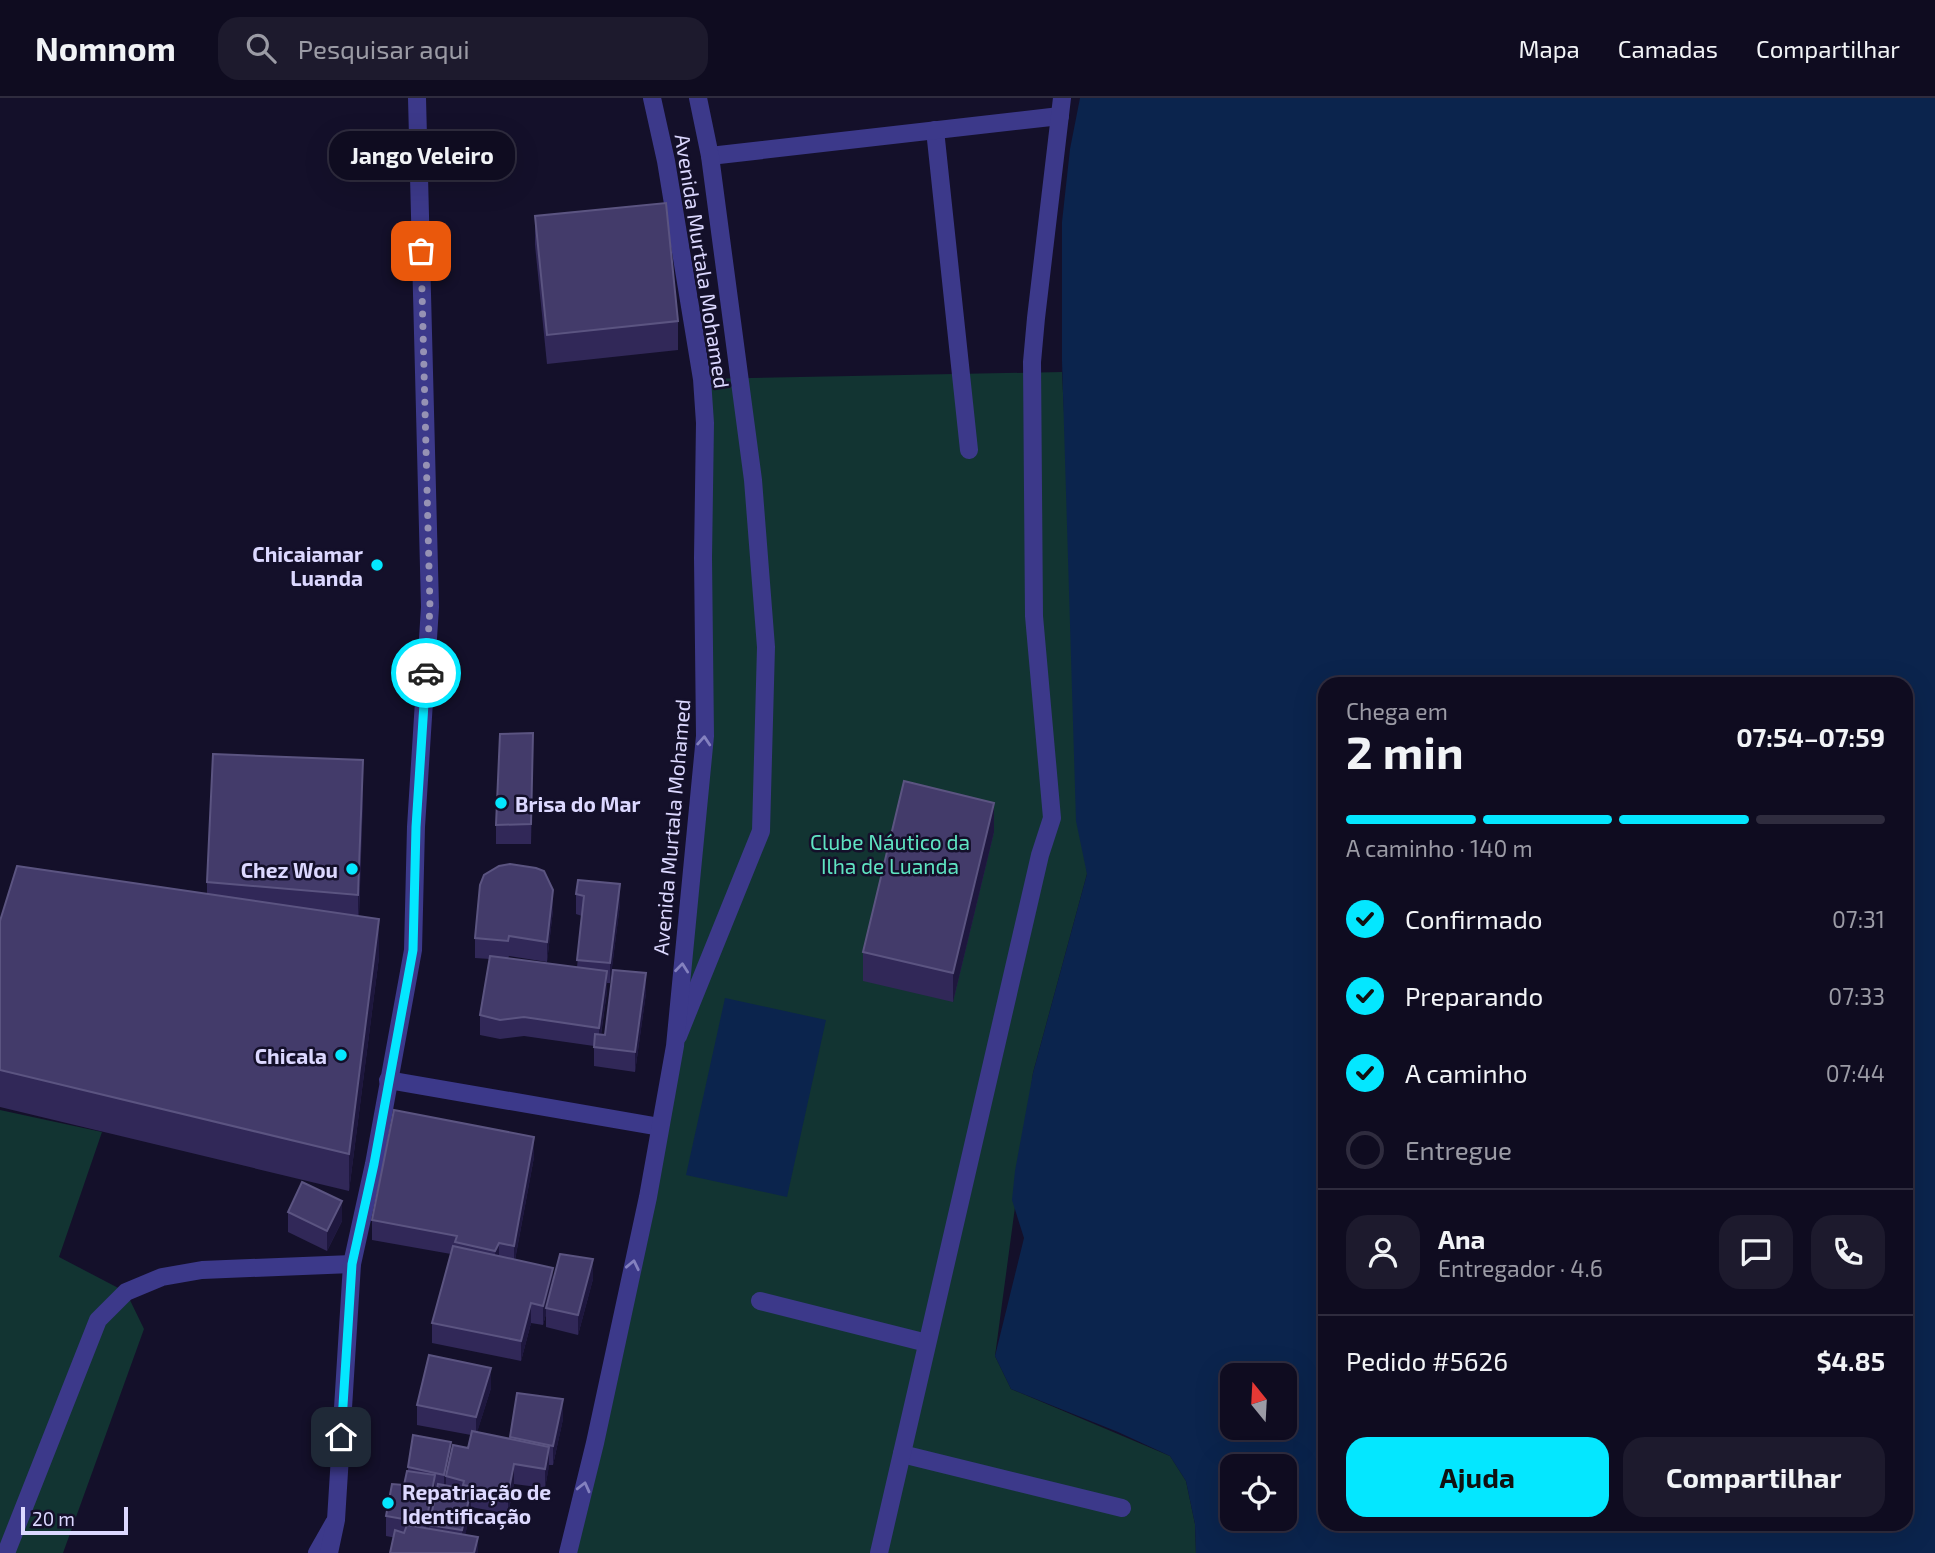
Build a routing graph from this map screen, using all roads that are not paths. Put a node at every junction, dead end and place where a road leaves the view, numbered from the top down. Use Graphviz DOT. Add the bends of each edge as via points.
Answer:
graph roads {
  1 [pos="417,98"];
  2 [pos="652,98"];
  3 [pos="698,98"];
  4 [pos="1062,98"];
  5 [pos="1060,116"];
  6 [pos="935,130"];
  7 [pos="710,156"];
  8 [pos="969,450"];
  9 [pos="675,1046"];
  10 [pos="388,1080"];
  11 [pos="660,1127"];
  12 [pos="352,1264"];
  13 [pos="760,1301"];
  14 [pos="927,1343"];
  15 [pos="902,1454"];
  16 [pos="1122,1508"];
  17 [pos="336,1520"];
  18 [pos="6,1553"];
  19 [pos="317,1553"];
  20 [pos="329,1553"];
  21 [pos="568,1553"];
  22 [pos="879,1553"];
  1 -- 10 [label="street" via="430,607 413,950"];
  9 -- 2 [label="street, Avenida Murtala Mohamed, one-way" via="705,736 705,423 702,379"];
  3 -- 7 [label="street"];
  4 -- 5 [label="street"];
  5 -- 6 [label="street"];
  5 -- 14 [label="street" via="1032,362 1034,617 1052,818"];
  6 -- 7 [label="street"];
  6 -- 8 [label="street"];
  7 -- 9 [label="street" via="753,480 766,647 761,831"];
  9 -- 11 [label="street, Avenida Murtala Mohamed"];
  10 -- 11 [label="street"];
  10 -- 12 [label="street"];
  21 -- 11 [label="street, Avenida Murtala Mohamed, one-way"];
  12 -- 17 [label="street"];
  12 -- 18 [label="street" via="202,1270 162,1277 125,1292 98,1320"];
  13 -- 14 [label="street"];
  14 -- 15 [label="street"];
  15 -- 16 [label="street"];
  15 -- 22 [label="street"];
  17 -- 19 [label="street"];
  17 -- 20 [label="street"];
}
